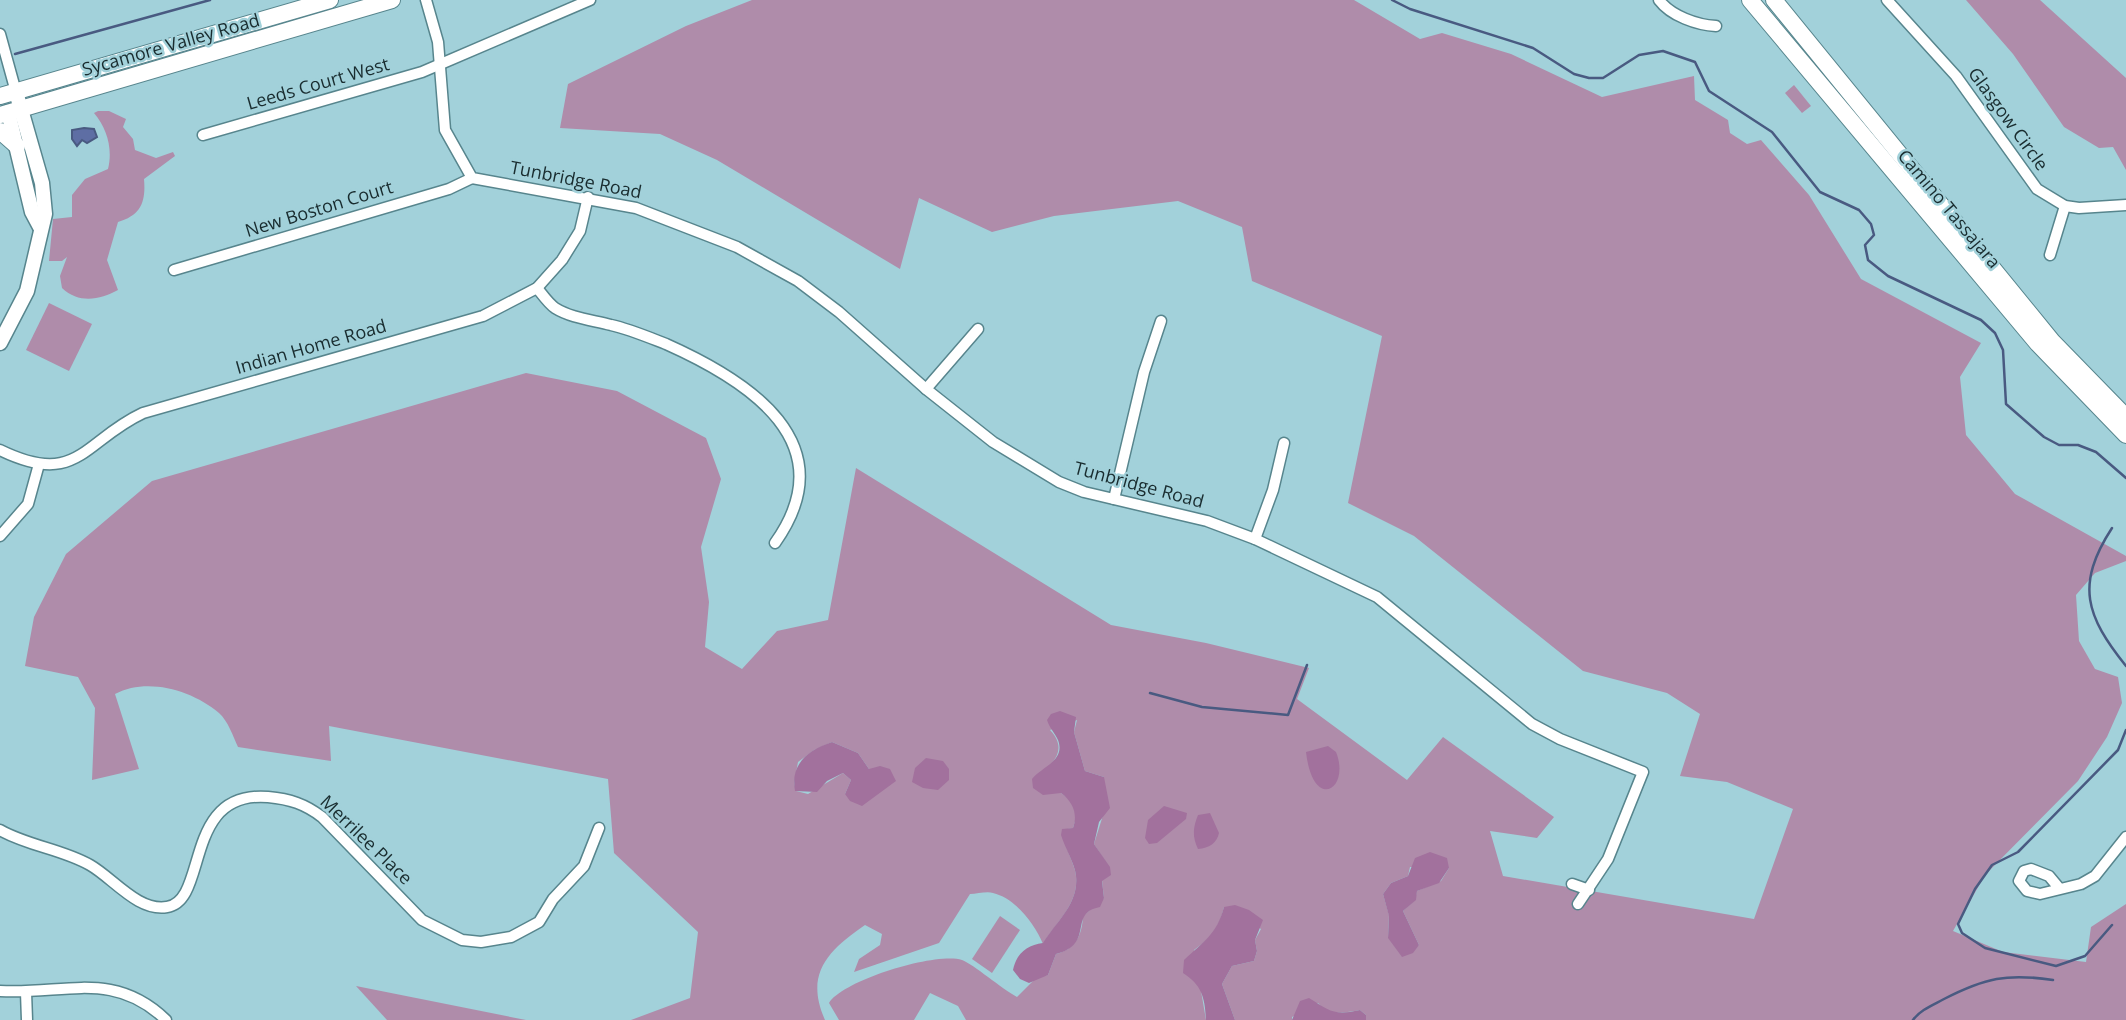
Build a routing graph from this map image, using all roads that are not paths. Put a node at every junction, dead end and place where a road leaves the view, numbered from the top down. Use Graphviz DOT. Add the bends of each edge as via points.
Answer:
graph roads {
  1 [pos="330,0"];
  2 [pos="392,0"];
  3 [pos="426,0"];
  4 [pos="590,0"];
  5 [pos="1659,0"];
  6 [pos="1750,0"];
  7 [pos="1774,0"];
  8 [pos="1887,0"];
  9 [pos="1716,26"];
  10 [pos="0,34"];
  11 [pos="441,63"];
  12 [pos="5,91"];
  13 [pos="9,112"];
  14 [pos="0,131"];
  15 [pos="203,135"];
  16 [pos="17,146"];
  17 [pos="472,178"];
  18 [pos="588,197"];
  19 [pos="2126,205"];
  20 [pos="2065,206"];
  21 [pos="40,227"];
  22 [pos="2050,255"];
  23 [pos="174,270"];
  24 [pos="537,288"];
  25 [pos="1161,321"];
  26 [pos="978,329"];
  27 [pos="0,343"];
  28 [pos="926,389"];
  29 [pos="2126,417"];
  30 [pos="2126,435"];
  31 [pos="1284,443"];
  32 [pos="0,450"];
  33 [pos="39,464"];
  34 [pos="1114,499"];
  35 [pos="0,536"];
  36 [pos="1255,539"];
  37 [pos="775,543"];
  38 [pos="599,828"];
  39 [pos="0,830"];
  40 [pos="2126,837"];
  41 [pos="1572,884"];
  42 [pos="2059,888"];
  43 [pos="1589,890"];
  44 [pos="1578,904"];
  45 [pos="0,991"];
  46 [pos="26,992"];
  47 [pos="27,1020"];
  48 [pos="166,1020"];
  1 -- 12 [label="main road, Sycamore Valley Road"];
  2 -- 13 [label="main road, Sycamore Valley Road"];
  3 -- 11 [label="street"];
  4 -- 11 [label="street, Leeds Court West"];
  5 -- 9 [label="street" via="1700,25"];
  6 -- 30 [label="main road, Camino Tassajara" via="2038,344"];
  7 -- 29 [label="main road, Camino Tassajara" via="2052,341"];
  8 -- 20 [label="street, Glasgow Circle" via="1956,76 2023,172 2048,198"];
  10 -- 12 [label="street"];
  11 -- 15 [label="street, Leeds Court West"];
  11 -- 17 [label="street" via="445,130"];
  12 -- 13 [label="street"];
  13 -- 16 [label="street"];
  13 -- 21 [label="street" via="44,197"];
  14 -- 16 [label="main road"];
  16 -- 21 [label="street" via="32,212"];
  17 -- 18 [label="street, Tunbridge Road"];
  17 -- 23 [label="street, New Boston Court" via="449,189"];
  18 -- 24 [label="street, Indian Home Road" via="580,231"];
  18 -- 28 [label="street, Tunbridge Road" via="685,224 798,281"];
  19 -- 20 [label="street"];
  20 -- 22 [label="street"];
  21 -- 27 [label="street" via="27,291"];
  24 -- 33 [label="street, Indian Home Road" via="482,316 143,413 123,422 88,452 65,462"];
  24 -- 37 [label="street" via="553,306 569,314 666,344 758,397 778,416 794,440 799,482 790,523"];
  25 -- 34 [label="street"];
  26 -- 28 [label="street"];
  28 -- 34 [label="street, Tunbridge Road" via="993,442 1059,482"];
  31 -- 36 [label="street"];
  32 -- 33 [label="street, Indian Home Road"];
  33 -- 35 [label="street" via="28,503"];
  34 -- 36 [label="street, Tunbridge Road" via="1207,521"];
  36 -- 43 [label="street, Tunbridge Road" via="1377,597 1532,724 1643,772 1608,859"];
  38 -- 39 [label="street, Merrilee Place" via="584,866 553,899 540,922 510,937 481,942 461,940 422,920 322,817 288,799 260,797 237,802 218,815 204,835 184,898 171,907 143,904 89,864"];
  40 -- 42 [label="street" via="2095,876"];
  41 -- 43 [label="street"];
  43 -- 44 [label="street, Tunbridge Road"];
  45 -- 46 [label="street"];
  46 -- 47 [label="street"];
  46 -- 48 [label="street" via="82,985 109,987 132,996"];
}
